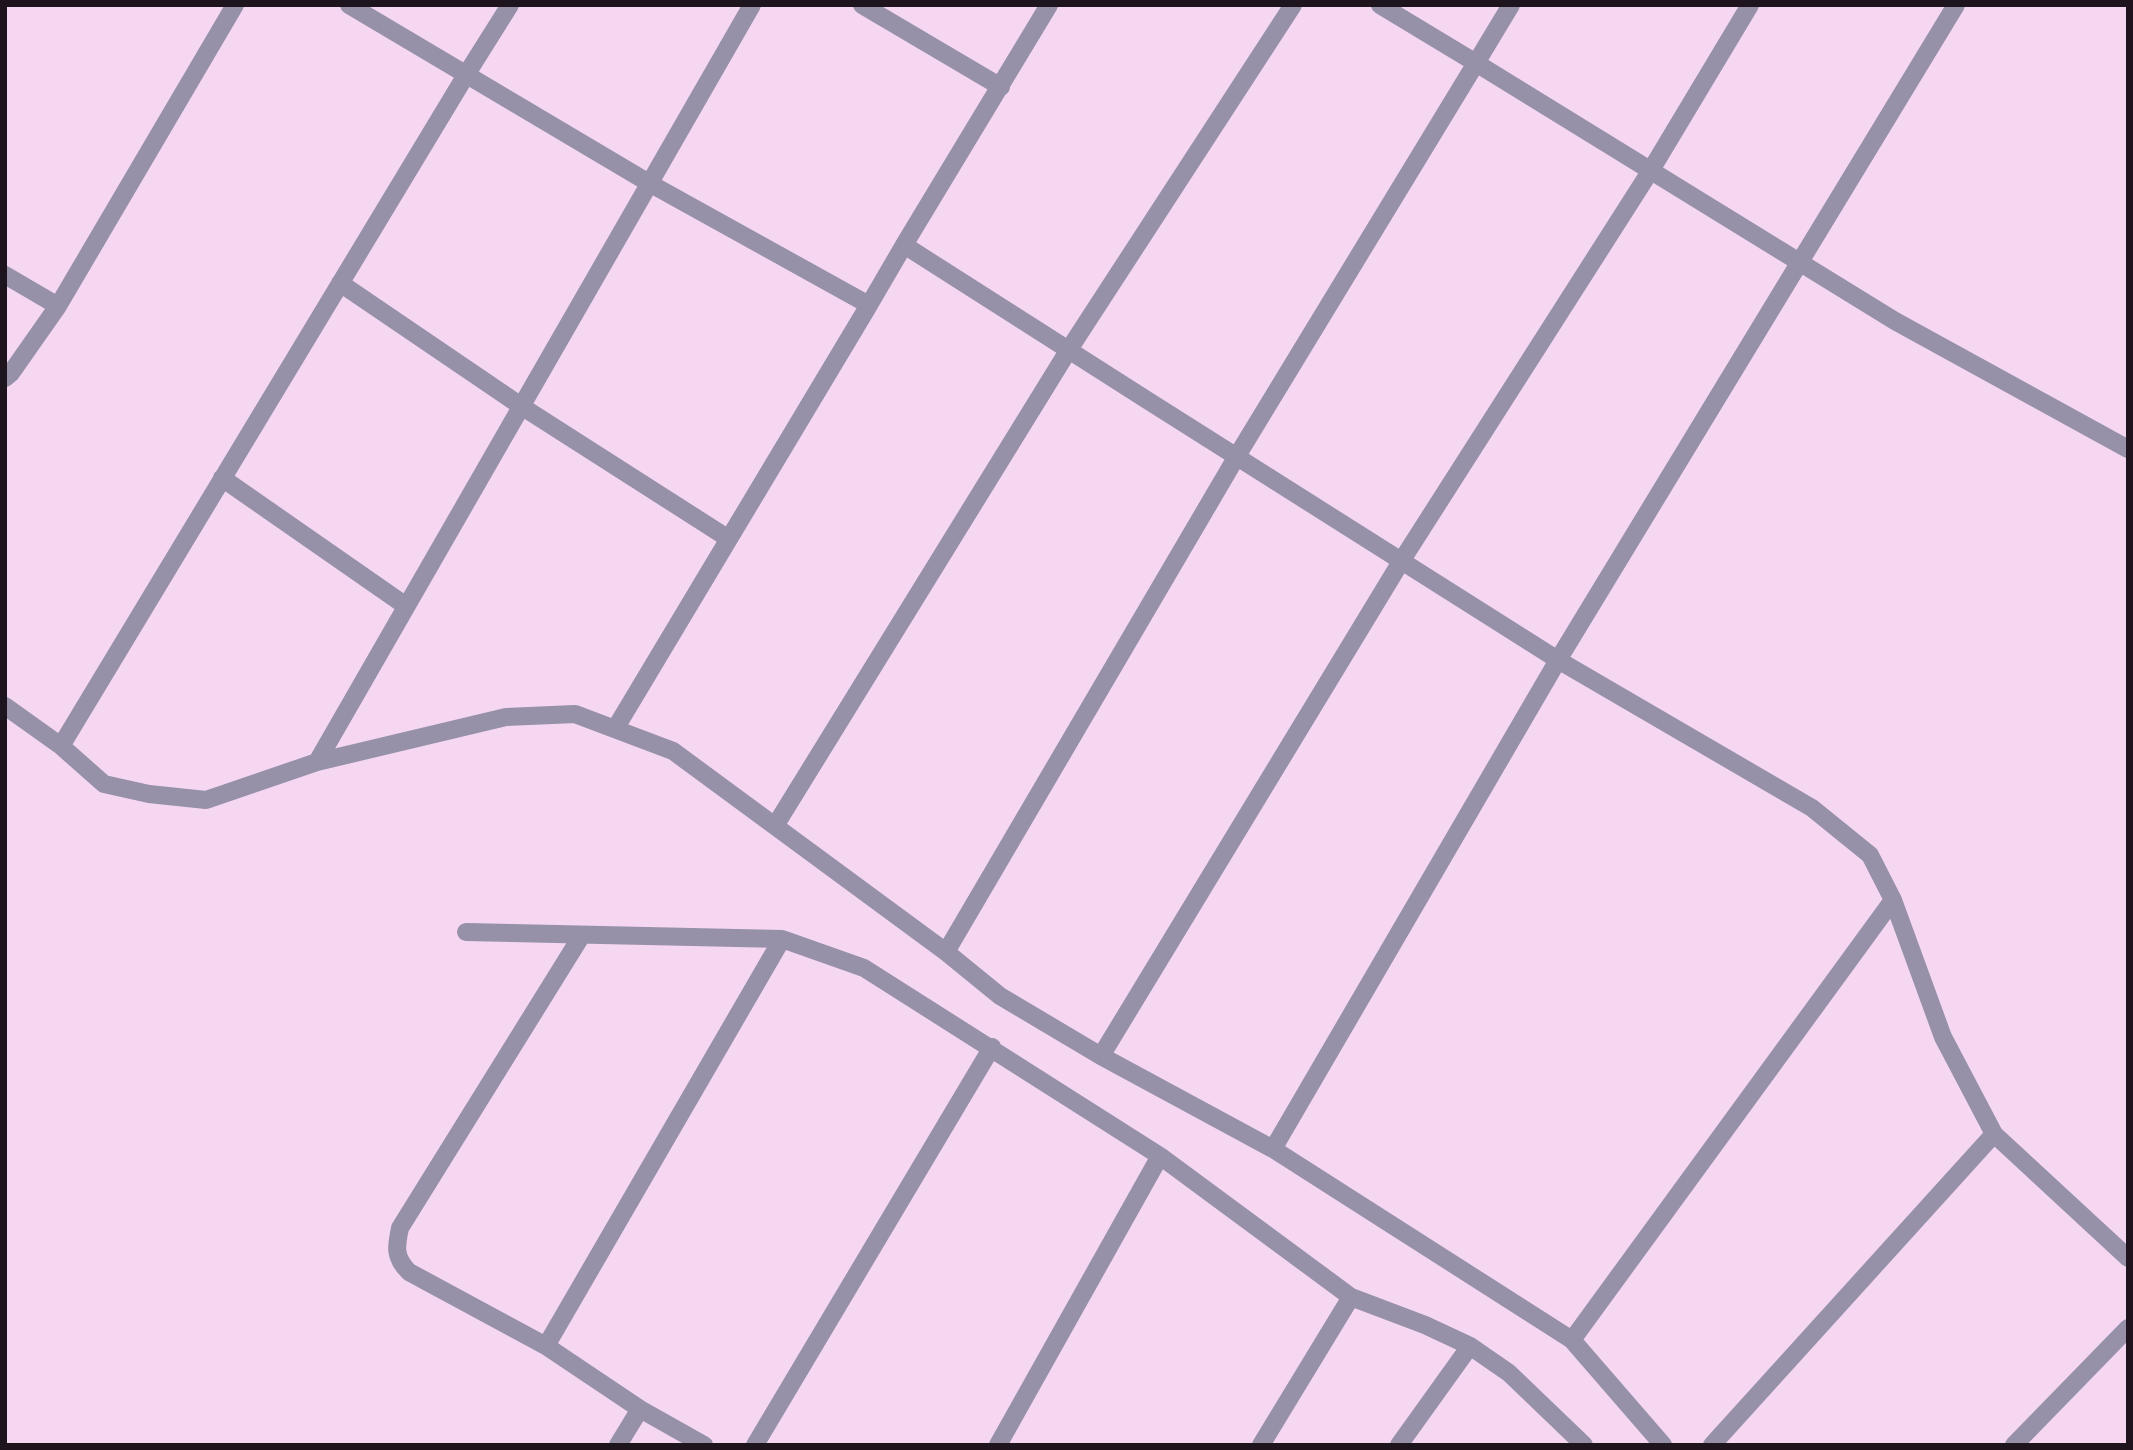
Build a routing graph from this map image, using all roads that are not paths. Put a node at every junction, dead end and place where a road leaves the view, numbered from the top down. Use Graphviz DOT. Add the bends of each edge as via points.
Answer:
graph roads {
  1 [pos="235,5"];
  2 [pos="349,5"];
  3 [pos="510,5"];
  4 [pos="752,5"];
  5 [pos="862,5"];
  6 [pos="1049,5"];
  7 [pos="1293,5"];
  8 [pos="1380,5"];
  9 [pos="1511,5"];
  10 [pos="1750,5"];
  11 [pos="1956,5"];
  12 [pos="1476,63"];
  13 [pos="466,75"];
  14 [pos="1001,87"];
  15 [pos="1651,170"];
  16 [pos="649,183"];
  17 [pos="904,245"];
  18 [pos="1801,261"];
  19 [pos="5,275"];
  20 [pos="340,283"];
  21 [pos="869,305"];
  22 [pos="58,306"];
  23 [pos="1068,351"];
  24 [pos="5,378"];
  25 [pos="521,406"];
  26 [pos="2128,449"];
  27 [pos="1237,456"];
  28 [pos="222,478"];
  29 [pos="729,538"];
  30 [pos="1402,560"];
  31 [pos="406,606"];
  32 [pos="1559,660"];
  33 [pos="5,706"];
  34 [pos="615,729"];
  35 [pos="61,746"];
  36 [pos="317,762"];
  37 [pos="775,826"];
  38 [pos="1893,900"];
  39 [pos="466,932"];
  40 [pos="582,935"];
  41 [pos="782,939"];
  42 [pos="946,951"];
  43 [pos="992,1047"];
  44 [pos="1101,1056"];
  45 [pos="1994,1134"];
  46 [pos="1273,1149"];
  47 [pos="1160,1156"];
  48 [pos="2128,1258"];
  49 [pos="1351,1297"];
  50 [pos="2128,1328"];
  51 [pos="1572,1340"];
  52 [pos="546,1346"];
  53 [pos="1470,1346"];
  54 [pos="640,1409"];
  55 [pos="618,1445"];
  56 [pos="704,1445"];
  57 [pos="755,1445"];
  58 [pos="998,1445"];
  59 [pos="1261,1445"];
  60 [pos="1399,1445"];
  61 [pos="1584,1445"];
  62 [pos="1663,1445"];
  63 [pos="1712,1445"];
  64 [pos="2014,1445"];
  1 -- 22 [label="street"];
  2 -- 13 [label="street"];
  3 -- 13 [label="street"];
  4 -- 16 [label="street"];
  5 -- 14 [label="street"];
  6 -- 14 [label="street"];
  7 -- 23 [label="street"];
  8 -- 12 [label="street"];
  9 -- 12 [label="street"];
  10 -- 15 [label="street"];
  11 -- 18 [label="street"];
  12 -- 15 [label="street"];
  12 -- 27 [label="street"];
  13 -- 16 [label="street"];
  13 -- 20 [label="street"];
  14 -- 17 [label="street"];
  15 -- 18 [label="street"];
  15 -- 30 [label="street"];
  16 -- 21 [label="street"];
  16 -- 25 [label="street"];
  17 -- 21 [label="street"];
  17 -- 23 [label="street"];
  18 -- 26 [label="street" via="1895,321"];
  18 -- 32 [label="street"];
  19 -- 22 [label="street"];
  20 -- 25 [label="street"];
  20 -- 28 [label="street"];
  21 -- 29 [label="street"];
  22 -- 24 [label="street"];
  23 -- 27 [label="street"];
  23 -- 37 [label="street"];
  25 -- 29 [label="street"];
  25 -- 31 [label="street"];
  27 -- 30 [label="street"];
  27 -- 42 [label="street"];
  28 -- 31 [label="street"];
  28 -- 35 [label="street"];
  29 -- 34 [label="street"];
  30 -- 32 [label="street"];
  30 -- 44 [label="street"];
  31 -- 36 [label="street"];
  32 -- 38 [label="street" via="1812,808 1870,855"];
  32 -- 46 [label="street"];
  33 -- 35 [label="street"];
  34 -- 36 [label="street" via="575,714 506,717"];
  34 -- 37 [label="street" via="673,751"];
  35 -- 36 [label="street" via="104,784 206,800"];
  37 -- 42 [label="street"];
  38 -- 45 [label="street" via="1943,1037"];
  38 -- 51 [label="street"];
  39 -- 40 [label="street"];
  40 -- 41 [label="street"];
  40 -- 52 [label="street" via="400,1228 396,1248 399,1262 409,1272"];
  41 -- 43 [label="street" via="864,968"];
  41 -- 52 [label="street"];
  42 -- 44 [label="street" via="1000,996"];
  43 -- 47 [label="street"];
  43 -- 57 [label="street"];
  44 -- 46 [label="street"];
  45 -- 48 [label="street"];
  45 -- 63 [label="street"];
  46 -- 51 [label="street"];
  47 -- 49 [label="street"];
  47 -- 58 [label="street"];
  49 -- 53 [label="street"];
  49 -- 59 [label="street"];
  50 -- 64 [label="street"];
  51 -- 62 [label="street"];
  52 -- 54 [label="street"];
  53 -- 60 [label="street"];
  53 -- 61 [label="street" via="1508,1373"];
  54 -- 55 [label="street"];
  54 -- 56 [label="street"];
}
